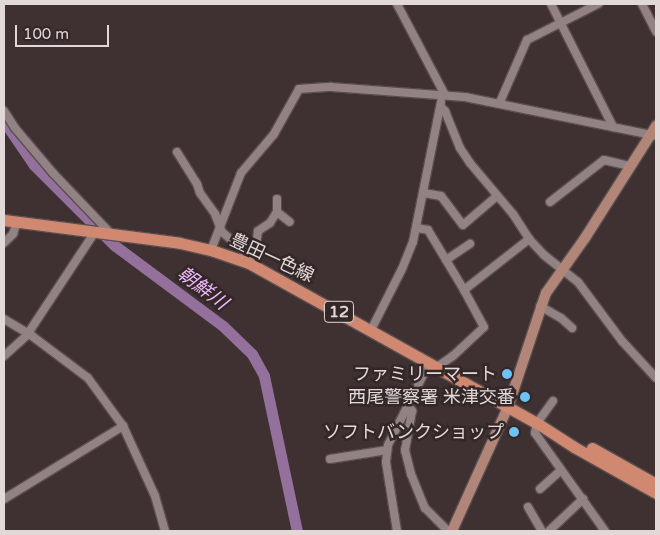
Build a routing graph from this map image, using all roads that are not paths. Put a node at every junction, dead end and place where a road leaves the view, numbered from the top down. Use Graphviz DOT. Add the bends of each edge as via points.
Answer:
graph roads {
  1 [pos="397,4"];
  2 [pos="551,4"];
  3 [pos="598,4"];
  4 [pos="642,4"];
  5 [pos="560,23"];
  6 [pos="656,32"];
  7 [pos="443,95"];
  8 [pos="500,102"];
  9 [pos="441,107"];
  10 [pos="4,111"];
  11 [pos="613,127"];
  12 [pos="654,132"];
  13 [pos="177,152"];
  14 [pos="631,166"];
  15 [pos="424,193"];
  16 [pos="497,196"];
  17 [pos="278,199"];
  18 [pos="550,202"];
  19 [pos="277,212"];
  20 [pos="4,220"];
  21 [pos="17,222"];
  22 [pos="290,222"];
  23 [pos="219,226"];
  24 [pos="417,228"];
  25 [pos="92,232"];
  26 [pos="109,234"];
  27 [pos="529,239"];
  28 [pos="4,243"];
  29 [pos="470,244"];
  30 [pos="211,250"];
  31 [pos="446,260"];
  32 [pos="249,262"];
  33 [pos="562,270"];
  34 [pos="464,290"];
  35 [pos="540,306"];
  36 [pos="4,319"];
  37 [pos="572,328"];
  38 [pos="371,330"];
  39 [pos="27,335"];
  40 [pos="4,356"];
  41 [pos="433,365"];
  42 [pos="656,378"];
  43 [pos="554,401"];
  44 [pos="408,404"];
  45 [pos="508,407"];
  46 [pos="537,423"];
  47 [pos="123,426"];
  48 [pos="552,431"];
  49 [pos="387,450"];
  50 [pos="330,459"];
  51 [pos="561,470"];
  52 [pos="656,484"];
  53 [pos="540,489"];
  54 [pos="656,493"];
  55 [pos="4,499"];
  56 [pos="583,499"];
  57 [pos="528,507"];
  58 [pos="164,531"];
  59 [pos="397,531"];
  60 [pos="448,531"];
  61 [pos="452,531"];
  62 [pos="542,531"];
  63 [pos="549,531"];
  64 [pos="606,531"];
  1 -- 7 [label="street"];
  2 -- 5 [label="street"];
  3 -- 5 [label="street"];
  4 -- 6 [label="street"];
  5 -- 8 [label="street" via="524,44"];
  5 -- 11 [label="street"];
  7 -- 8 [label="street"];
  7 -- 9 [label="street"];
  7 -- 23 [label="street" via="331,87 299,89 274,134 241,173"];
  8 -- 11 [label="street"];
  9 -- 15 [label="street"];
  9 -- 16 [label="street" via="460,148"];
  10 -- 26 [label="street" via="53,173"];
  11 -- 12 [label="street"];
  12 -- 14 [label="street"];
  13 -- 23 [label="street"];
  14 -- 18 [label="street" via="604,160"];
  14 -- 33 [label="street"];
  15 -- 16 [label="street" via="441,196 462,225"];
  15 -- 24 [label="street"];
  16 -- 27 [label="street"];
  17 -- 19 [label="street"];
  19 -- 22 [label="street"];
  19 -- 32 [label="street" via="270,223 258,231 258,241"];
  20 -- 21 [label="main road, 豊田一色線 / 12"];
  21 -- 25 [label="main road, 豊田一色線 / 12"];
  21 -- 28 [label="street" via="13,234"];
  23 -- 30 [label="street"];
  23 -- 32 [label="street"];
  24 -- 31 [label="street" via="428,230"];
  24 -- 38 [label="street" via="402,269"];
  25 -- 26 [label="main road, 豊田一色線 / 12"];
  25 -- 39 [label="street"];
  26 -- 30 [label="main road, 豊田一色線 / 12"];
  27 -- 33 [label="street"];
  27 -- 34 [label="street"];
  29 -- 31 [label="street"];
  30 -- 32 [label="main road, 豊田一色線 / 12"];
  31 -- 34 [label="street"];
  32 -- 38 [label="main road, 豊田一色線 / 12"];
  33 -- 35 [label="street"];
  33 -- 42 [label="street" via="578,282"];
  34 -- 41 [label="street" via="484,327 453,356"];
  35 -- 37 [label="street"];
  35 -- 45 [label="street"];
  36 -- 39 [label="street"];
  38 -- 41 [label="main road, 豊田一色線 / 12"];
  39 -- 40 [label="street"];
  39 -- 47 [label="street" via="88,378"];
  41 -- 44 [label="street"];
  41 -- 45 [label="main road, 豊田一色線 / 12"];
  43 -- 46 [label="street"];
  44 -- 49 [label="street"];
  44 -- 60 [label="street" via="412,411 406,450 411,474 424,508"];
  45 -- 46 [label="main road, 豊田一色線 / 12"];
  45 -- 61 [label="street"];
  46 -- 48 [label="main road, 豊田一色線 / 12"];
  46 -- 51 [label="street" via="535,433"];
  47 -- 55 [label="street"];
  47 -- 58 [label="street" via="155,496"];
  48 -- 52 [label="main road, 豊田一色線 / 12" via="577,440"];
  48 -- 54 [label="main road, 豊田一色線 / 12"];
  49 -- 50 [label="street"];
  49 -- 59 [label="street"];
  51 -- 53 [label="street"];
  51 -- 56 [label="street"];
  56 -- 63 [label="street"];
  56 -- 64 [label="street"];
  57 -- 62 [label="street"];
}
